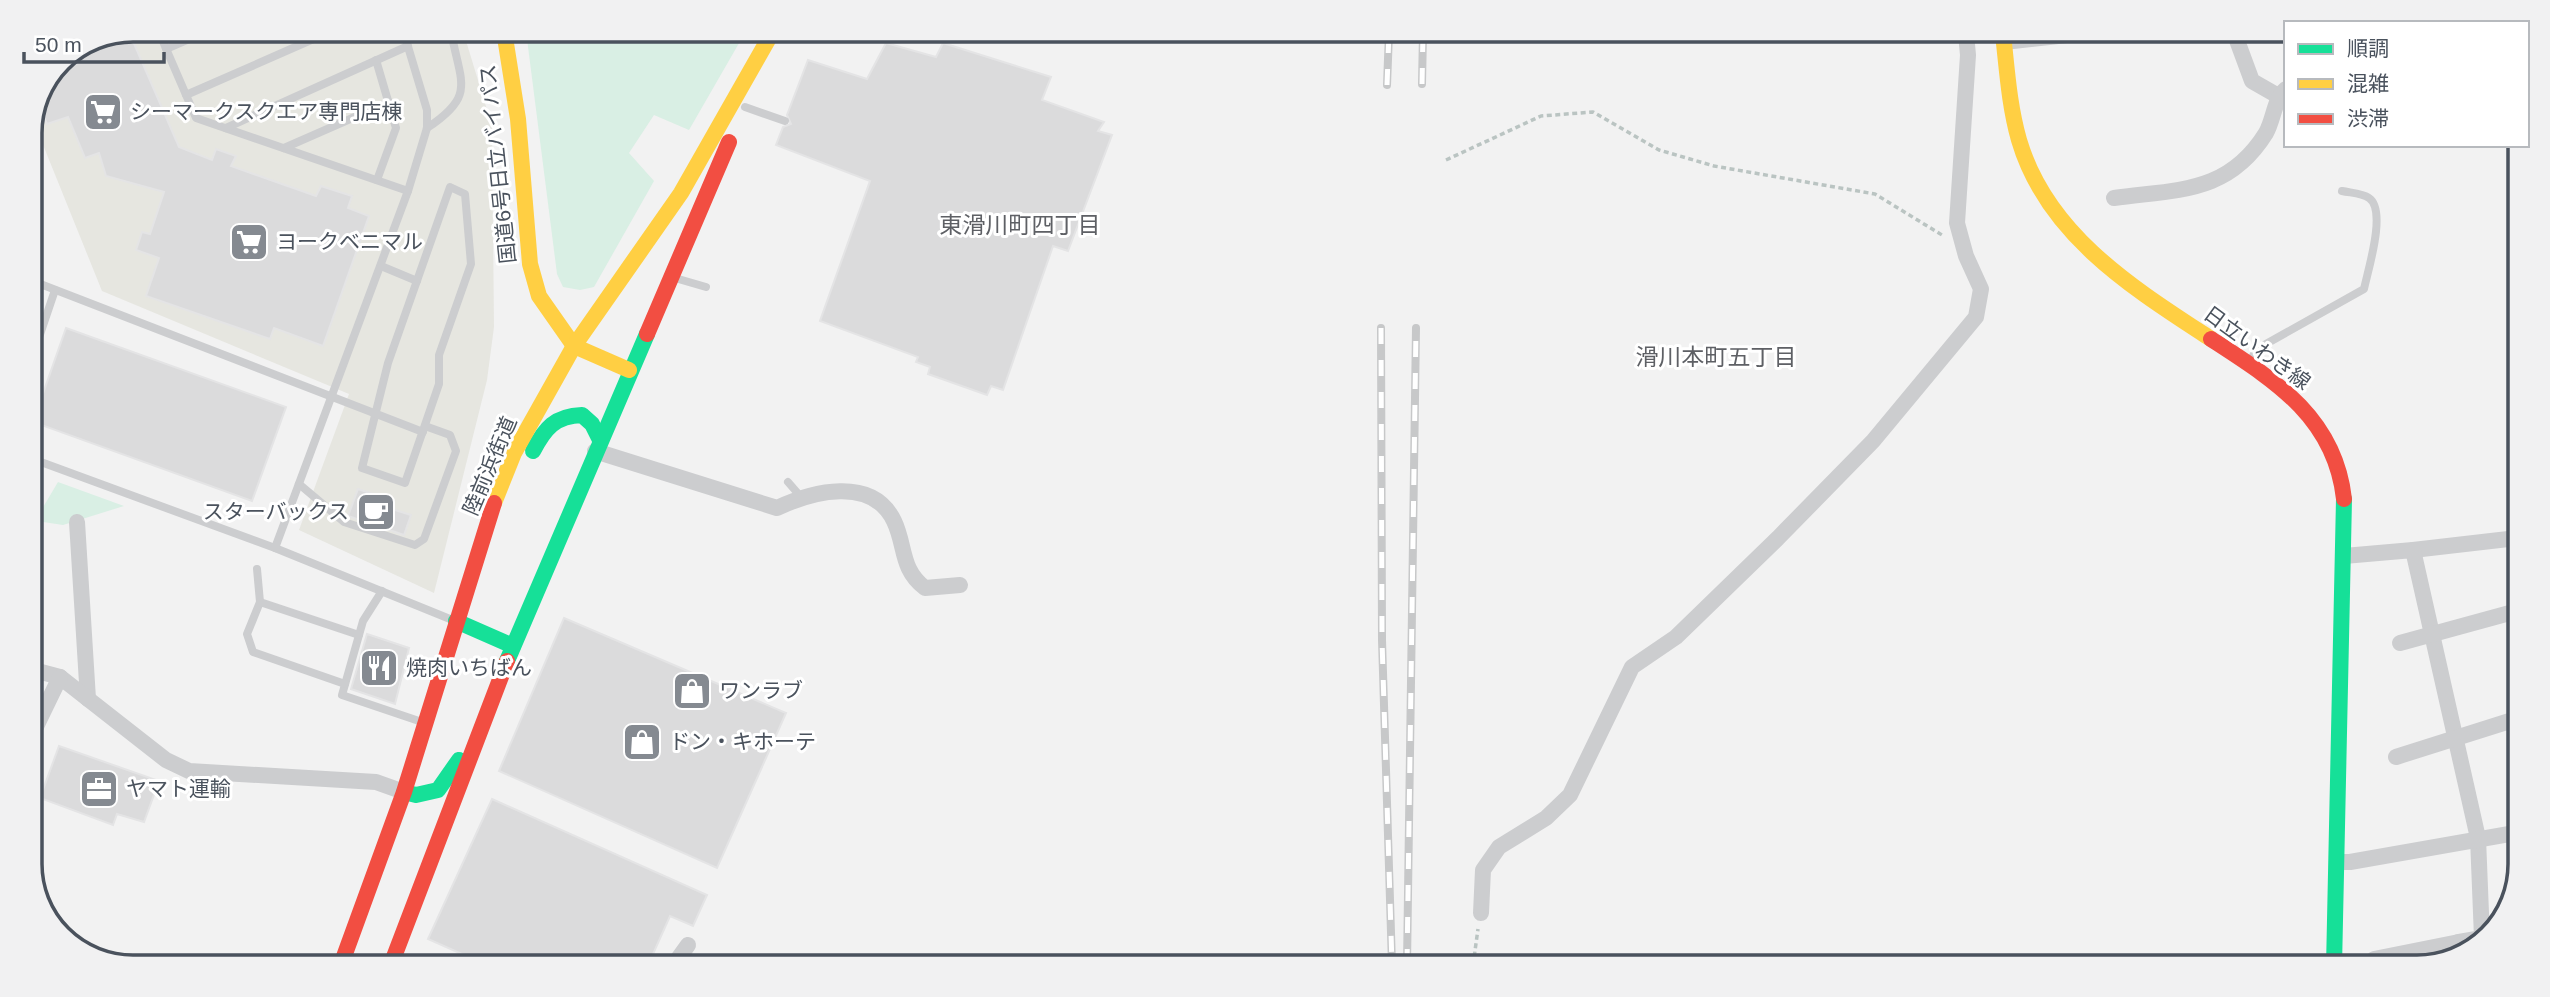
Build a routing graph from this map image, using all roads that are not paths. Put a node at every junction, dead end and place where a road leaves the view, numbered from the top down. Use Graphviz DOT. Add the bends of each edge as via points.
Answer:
graph roads {
  1 [pos="163,42"];
  2 [pos="182,42"];
  3 [pos="307,42"];
  4 [pos="407,42"];
  5 [pos="453,42"];
  6 [pos="505,42"];
  7 [pos="767,42"];
  8 [pos="769,42"];
  9 [pos="1967,42"];
  10 [pos="2004,42"];
  11 [pos="2238,42"];
  12 [pos="408,46"];
  13 [pos="166,49"];
  14 [pos="376,60"];
  15 [pos="2283,93"];
  16 [pos="186,95"];
  17 [pos="389,102"];
  18 [pos="745,107"];
  19 [pos="785,121"];
  20 [pos="225,128"];
  21 [pos="427,128"];
  22 [pos="284,148"];
  23 [pos="377,180"];
  24 [pos="408,191"];
  25 [pos="2342,191"];
  26 [pos="2114,198"];
  27 [pos="381,266"];
  28 [pos="669,277"];
  29 [pos="417,281"];
  30 [pos="42,285"];
  31 [pos="706,287"];
  32 [pos="55,290"];
  33 [pos="42,328"];
  34 [pos="574,346"];
  35 [pos="2248,363"];
  36 [pos="629,370"];
  37 [pos="334,396"];
  38 [pos="376,412"];
  39 [pos="424,429"];
  40 [pos="597,446"];
  41 [pos="42,462"];
  42 [pos="788,482"];
  43 [pos="299,484"];
  44 [pos="801,496"];
  45 [pos="492,507"];
  46 [pos="77,522"];
  47 [pos="2508,539"];
  48 [pos="275,548"];
  49 [pos="2413,550"];
  50 [pos="2344,556"];
  51 [pos="257,569"];
  52 [pos="960,586"];
  53 [pos="382,591"];
  54 [pos="260,603"];
  55 [pos="2508,613"];
  56 [pos="456,621"];
  57 [pos="2431,632"];
  58 [pos="359,635"];
  59 [pos="2400,643"];
  60 [pos="513,646"];
  61 [pos="42,672"];
  62 [pos="60,677"];
  63 [pos="345,684"];
  64 [pos="88,699"];
  65 [pos="492,708"];
  66 [pos="42,714"];
  67 [pos="2508,722"];
  68 [pos="425,723"];
  69 [pos="2456,739"];
  70 [pos="2396,757"];
  71 [pos="404,792"];
  72 [pos="2508,834"];
  73 [pos="2477,838"];
  74 [pos="2337,862"];
  75 [pos="1481,913"];
  76 [pos="2483,926"];
  77 [pos="688,945"];
  78 [pos="2448,949"];
  79 [pos="345,955"];
  80 [pos="395,955"];
  81 [pos="681,955"];
  82 [pos="2334,955"];
  83 [pos="2405,955"];
  1 -- 13 [label="lane"];
  2 -- 13 [label="lane"];
  3 -- 16 [label="lane"];
  4 -- 12 [label="lane"];
  5 -- 21 [label="lane" via="462,94 453,111"];
  6 -- 34 [label="main road, 国道6号日立バイパス" via="518,119 530,264 542,302"];
  7 -- 34 [label="main road, 陸前浜街道" via="681,193"];
  8 -- 18 [label="main road, 陸前浜街道"];
  9 -- 75 [label="street" via="1957,223 1981,289 1976,317 1873,441 1778,538 1676,637 1632,667 1570,795 1546,818 1499,847 1483,870"];
  10 -- 35 [label="main road, 日立いわき線" via="2018,139 2032,175 2057,214 2121,279"];
  11 -- 15 [label="street" via="2252,81"];
  12 -- 14 [label="lane"];
  12 -- 21 [label="lane" via="427,110"];
  13 -- 16 [label="lane"];
  14 -- 17 [label="lane"];
  14 -- 20 [label="lane"];
  15 -- 26 [label="street" via="2267,131 2240,166 2210,184"];
  16 -- 20 [label="lane" via="196,118"];
  17 -- 22 [label="lane"];
  17 -- 23 [label="lane" via="396,128"];
  18 -- 19 [label="lane"];
  18 -- 28 [label="main road, 陸前浜街道"];
  20 -- 22 [label="lane"];
  21 -- 24 [label="lane"];
  22 -- 23 [label="lane"];
  23 -- 24 [label="lane"];
  24 -- 27 [label="lane"];
  25 -- 35 [label="lane" via="2369,198 2376,206 2378,219 2364,289 2257,349"];
  27 -- 29 [label="lane"];
  27 -- 37 [label="lane"];
  28 -- 31 [label="lane"];
  28 -- 36 [label="main road, 陸前浜街道"];
  29 -- 38 [label="lane"];
  29 -- 39 [label="lane" via="450,187 465,194 471,264 439,355 439,384"];
  30 -- 32 [label="lane"];
  32 -- 33 [label="lane"];
  32 -- 37 [label="lane"];
  34 -- 36 [label="main road"];
  34 -- 45 [label="main road, 陸前浜街道" via="514,453"];
  35 -- 50 [label="main road, 日立いわき線" via="2289,391 2327,440 2343,487"];
  36 -- 40 [label="main road, 陸前浜街道"];
  37 -- 38 [label="lane"];
  37 -- 43 [label="lane"];
  38 -- 39 [label="lane"];
  38 -- 39 [label="lane" via="362,468 405,484"];
  39 -- 43 [label="lane" via="450,435 456,450 424,539 415,545 344,522"];
  40 -- 44 [label="street" via="777,508"];
  40 -- 45 [label="main road" via="592,424 582,415 563,414 540,438 517,483"];
  40 -- 60 [label="main road, 陸前浜街道"];
  41 -- 48 [label="lane"];
  42 -- 44 [label="lane"];
  43 -- 48 [label="lane"];
  44 -- 52 [label="street" via="829,490 855,492 881,504 893,519 912,578 925,588"];
  45 -- 56 [label="main road, 陸前浜街道"];
  46 -- 64 [label="street"];
  47 -- 49 [label="street"];
  48 -- 53 [label="lane"];
  49 -- 50 [label="street"];
  49 -- 57 [label="street"];
  50 -- 74 [label="main road, 日立いわき線"];
  51 -- 54 [label="lane"];
  53 -- 56 [label="lane"];
  53 -- 58 [label="lane"];
  54 -- 58 [label="lane"];
  54 -- 63 [label="lane" via="247,634 253,652"];
  55 -- 57 [label="street"];
  56 -- 60 [label="main road"];
  56 -- 68 [label="main road, 陸前浜街道"];
  57 -- 59 [label="street"];
  57 -- 69 [label="street"];
  58 -- 63 [label="lane"];
  60 -- 65 [label="main road, 陸前浜街道"];
  61 -- 62 [label="street"];
  62 -- 64 [label="street"];
  62 -- 66 [label="street"];
  63 -- 68 [label="lane" via="342,695"];
  64 -- 71 [label="street" via="166,760 189,771 376,782"];
  65 -- 71 [label="main road" via="476,720 446,784 427,794"];
  65 -- 80 [label="main road, 陸前浜街道"];
  67 -- 69 [label="street"];
  68 -- 71 [label="main road, 陸前浜街道"];
  69 -- 70 [label="street"];
  69 -- 73 [label="street"];
  71 -- 79 [label="main road, 陸前浜街道"];
  72 -- 73 [label="street"];
  73 -- 74 [label="street"];
  73 -- 76 [label="street"];
  74 -- 82 [label="main road, 日立いわき線"];
  77 -- 81 [label="street"];
  78 -- 83 [label="street"];
}
